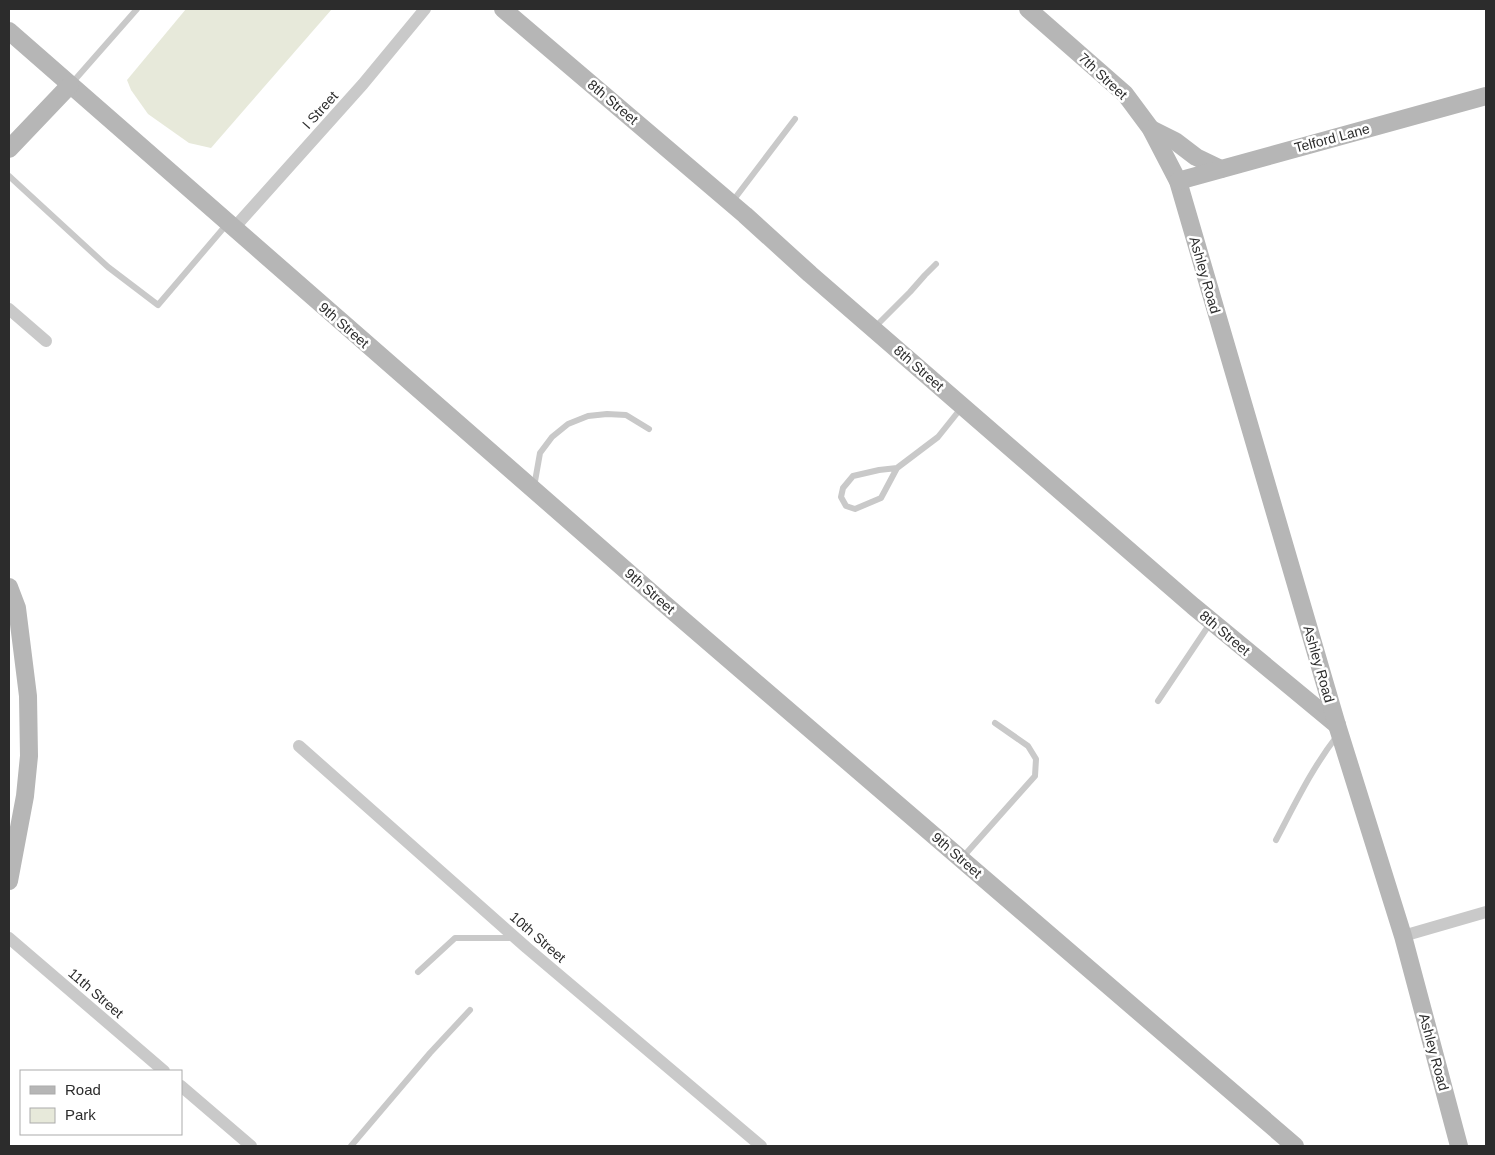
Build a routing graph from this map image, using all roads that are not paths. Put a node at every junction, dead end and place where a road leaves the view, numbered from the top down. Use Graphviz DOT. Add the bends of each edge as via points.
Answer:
graph roads {
  1 [pos="137,9"];
  2 [pos="425,9"];
  3 [pos="503,9"];
  4 [pos="1028,9"];
  5 [pos="9,31"];
  6 [pos="70,85"];
  7 [pos="1486,96"];
  8 [pos="795,119"];
  9 [pos="1151,129"];
  10 [pos="9,149"];
  11 [pos="1221,169"];
  12 [pos="9,176"];
  13 [pos="1178,181"];
  14 [pos="732,203"];
  15 [pos="231,226"];
  16 [pos="936,264"];
  17 [pos="9,309"];
  18 [pos="873,328"];
  19 [pos="46,342"];
  20 [pos="963,406"];
  21 [pos="649,429"];
  22 [pos="897,468"];
  23 [pos="534,490"];
  24 [pos="9,587"];
  25 [pos="1211,621"];
  26 [pos="1158,701"];
  27 [pos="995,723"];
  28 [pos="1338,729"];
  29 [pos="299,746"];
  30 [pos="1276,840"];
  31 [pos="961,858"];
  32 [pos="9,881"];
  33 [pos="1486,912"];
  34 [pos="1403,936"];
  35 [pos="9,938"];
  36 [pos="516,938"];
  37 [pos="418,972"];
  38 [pos="470,1010"];
  39 [pos="163,1070"];
  40 [pos="182,1087"];
  41 [pos="251,1146"];
  42 [pos="351,1146"];
  43 [pos="761,1146"];
  44 [pos="1296,1146"];
  45 [pos="1459,1146"];
  1 -- 6 [label="lane"];
  2 -- 15 [label="street, I Street" via="363,84"];
  3 -- 14 [label="street, 8th Street"];
  4 -- 9 [label="street, 7th Street" via="1125,94"];
  5 -- 6 [label="street, 9th Street"];
  6 -- 10 [label="street"];
  6 -- 15 [label="street, 9th Street"];
  7 -- 11 [label="street, Telford Lane"];
  8 -- 14 [label="lane"];
  9 -- 11 [label="street"];
  9 -- 13 [label="street, 7th Street"];
  11 -- 13 [label="street, Telford Lane"];
  12 -- 15 [label="lane" via="108,267 158,305"];
  13 -- 28 [label="street, Ashley Road"];
  14 -- 18 [label="street, 8th Street"];
  15 -- 23 [label="street, 9th Street"];
  16 -- 18 [label="lane"];
  17 -- 19 [label="street"];
  18 -- 20 [label="street, 8th Street"];
  20 -- 22 [label="lane" via="938,438"];
  20 -- 25 [label="street, 8th Street"];
  21 -- 23 [label="lane" via="626,415 588,416 568,424 540,453"];
  22 -- 22 [label="lane" via="853,476 843,488 841,497 846,506 855,509 881,498"];
  23 -- 31 [label="street, 9th Street"];
  24 -- 32 [label="street" via="17,608 28,696 29,756"];
  25 -- 26 [label="lane"];
  25 -- 28 [label="street, 8th Street"];
  27 -- 31 [label="lane" via="1028,746 1036,760 1035,776"];
  28 -- 30 [label="lane"];
  28 -- 34 [label="street, Ashley Road"];
  29 -- 36 [label="street, 10th Street"];
  31 -- 44 [label="street, 9th Street"];
  33 -- 34 [label="street"];
  34 -- 45 [label="street, Ashley Road"];
  35 -- 39 [label="street, 11th Street"];
  36 -- 37 [label="lane" via="454,938"];
  36 -- 43 [label="street, 10th Street"];
  38 -- 42 [label="lane"];
  40 -- 41 [label="street"];
}
